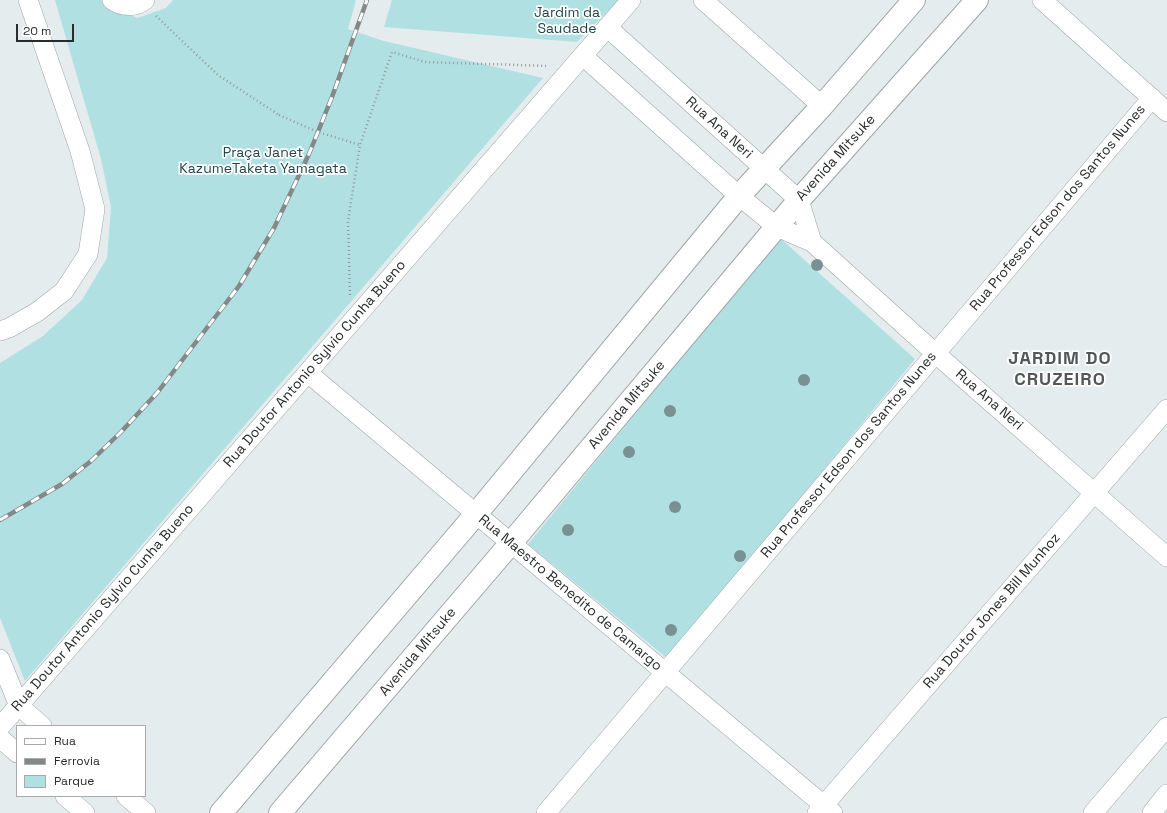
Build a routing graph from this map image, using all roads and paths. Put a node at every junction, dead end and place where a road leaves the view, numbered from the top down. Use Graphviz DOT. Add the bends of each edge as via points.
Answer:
graph roads {
  1 [pos="28,0"];
  2 [pos="112,0"];
  3 [pos="631,0"];
  4 [pos="703,0"];
  5 [pos="914,0"];
  6 [pos="977,0"];
  7 [pos="1042,0"];
  8 [pos="144,1"];
  9 [pos="607,27"];
  10 [pos="578,61"];
  11 [pos="1152,98"];
  12 [pos="822,106"];
  13 [pos="1167,112"];
  14 [pos="360,145"];
  15 [pos="764,169"];
  16 [pos="738,196"];
  17 [pos="799,200"];
  18 [pos="777,227"];
  19 [pos="812,242"];
  20 [pos="350,296"];
  21 [pos="3,332"];
  22 [pos="935,353"];
  23 [pos="308,373"];
  24 [pos="1167,409"];
  25 [pos="1095,492"];
  26 [pos="476,514"];
  27 [pos="511,543"];
  28 [pos="1167,557"];
  29 [pos="0,659"];
  30 [pos="665,672"];
  31 [pos="19,706"];
  32 [pos="41,725"];
  33 [pos="0,727"];
  34 [pos="1167,727"];
  35 [pos="0,738"];
  36 [pos="16,753"];
  37 [pos="1167,794"];
  38 [pos="66,797"];
  39 [pos="127,797"];
  40 [pos="824,810"];
  41 [pos="85,813"];
  42 [pos="146,813"];
  43 [pos="221,813"];
  44 [pos="280,813"];
  45 [pos="546,813"];
  46 [pos="1093,813"];
  47 [pos="1152,813"];
  1 -- 21 [label="street" via="80,152 95,209 88,254 64,291 37,312"];
  2 -- 8 [label="street" via="124,6"];
  3 -- 9 [label="street, Rua Doutor Antonio Sylvio Cunha Bueno"];
  4 -- 12 [label="street"];
  5 -- 12 [label="main road"];
  6 -- 17 [label="main road, Avenida Mitsuke"];
  7 -- 11 [label="street"];
  8 -- 14 [label="path, bridge" via="218,75 279,115 318,132"];
  9 -- 10 [label="street, Rua Doutor Antonio Sylvio Cunha Bueno"];
  9 -- 15 [label="street, Rua Ana Neri"];
  10 -- 14 [label="path" via="425,62 392,52"];
  10 -- 16 [label="street, Rua Ana Neri"];
  10 -- 23 [label="street, Rua Doutor Antonio Sylvio Cunha Bueno"];
  11 -- 13 [label="street"];
  11 -- 22 [label="street, Rua Professor Edson dos Santos Nunes"];
  12 -- 15 [label="main road"];
  14 -- 20 [label="path" via="348,221"];
  15 -- 16 [label="main road"];
  15 -- 17 [label="street, Rua Ana Neri"];
  16 -- 18 [label="street, Rua Ana Neri"];
  16 -- 26 [label="main road"];
  17 -- 18 [label="main road, Avenida Mitsuke"];
  17 -- 19 [label="street"];
  18 -- 19 [label="street, Rua Ana Neri"];
  18 -- 27 [label="main road, Avenida Mitsuke"];
  19 -- 22 [label="street, Rua Ana Neri"];
  22 -- 25 [label="street, Rua Ana Neri"];
  22 -- 30 [label="street, Rua Professor Edson dos Santos Nunes"];
  23 -- 26 [label="street, Rua Maestro Benedito de Camargo"];
  23 -- 31 [label="street, Rua Doutor Antonio Sylvio Cunha Bueno"];
  24 -- 25 [label="street, Rua Doutor Jones Bill Munhoz"];
  25 -- 28 [label="street, Rua Ana Neri"];
  25 -- 40 [label="street, Rua Doutor Jones Bill Munhoz"];
  26 -- 27 [label="street, Rua Maestro Benedito de Camargo"];
  26 -- 43 [label="main road"];
  27 -- 30 [label="street, Rua Maestro Benedito de Camargo"];
  27 -- 44 [label="main road, Avenida Mitsuke"];
  29 -- 31 [label="street"];
  30 -- 40 [label="street, Rua Maestro Benedito de Camargo"];
  30 -- 45 [label="street, Rua Professor Edson dos Santos Nunes"];
  31 -- 32 [label="street"];
  31 -- 33 [label="street, Rua Doutor Antonio Sylvio Cunha Bueno"];
  34 -- 46 [label="street"];
  35 -- 36 [label="street"];
  37 -- 47 [label="street"];
  38 -- 41 [label="street"];
  39 -- 42 [label="street"];
}
